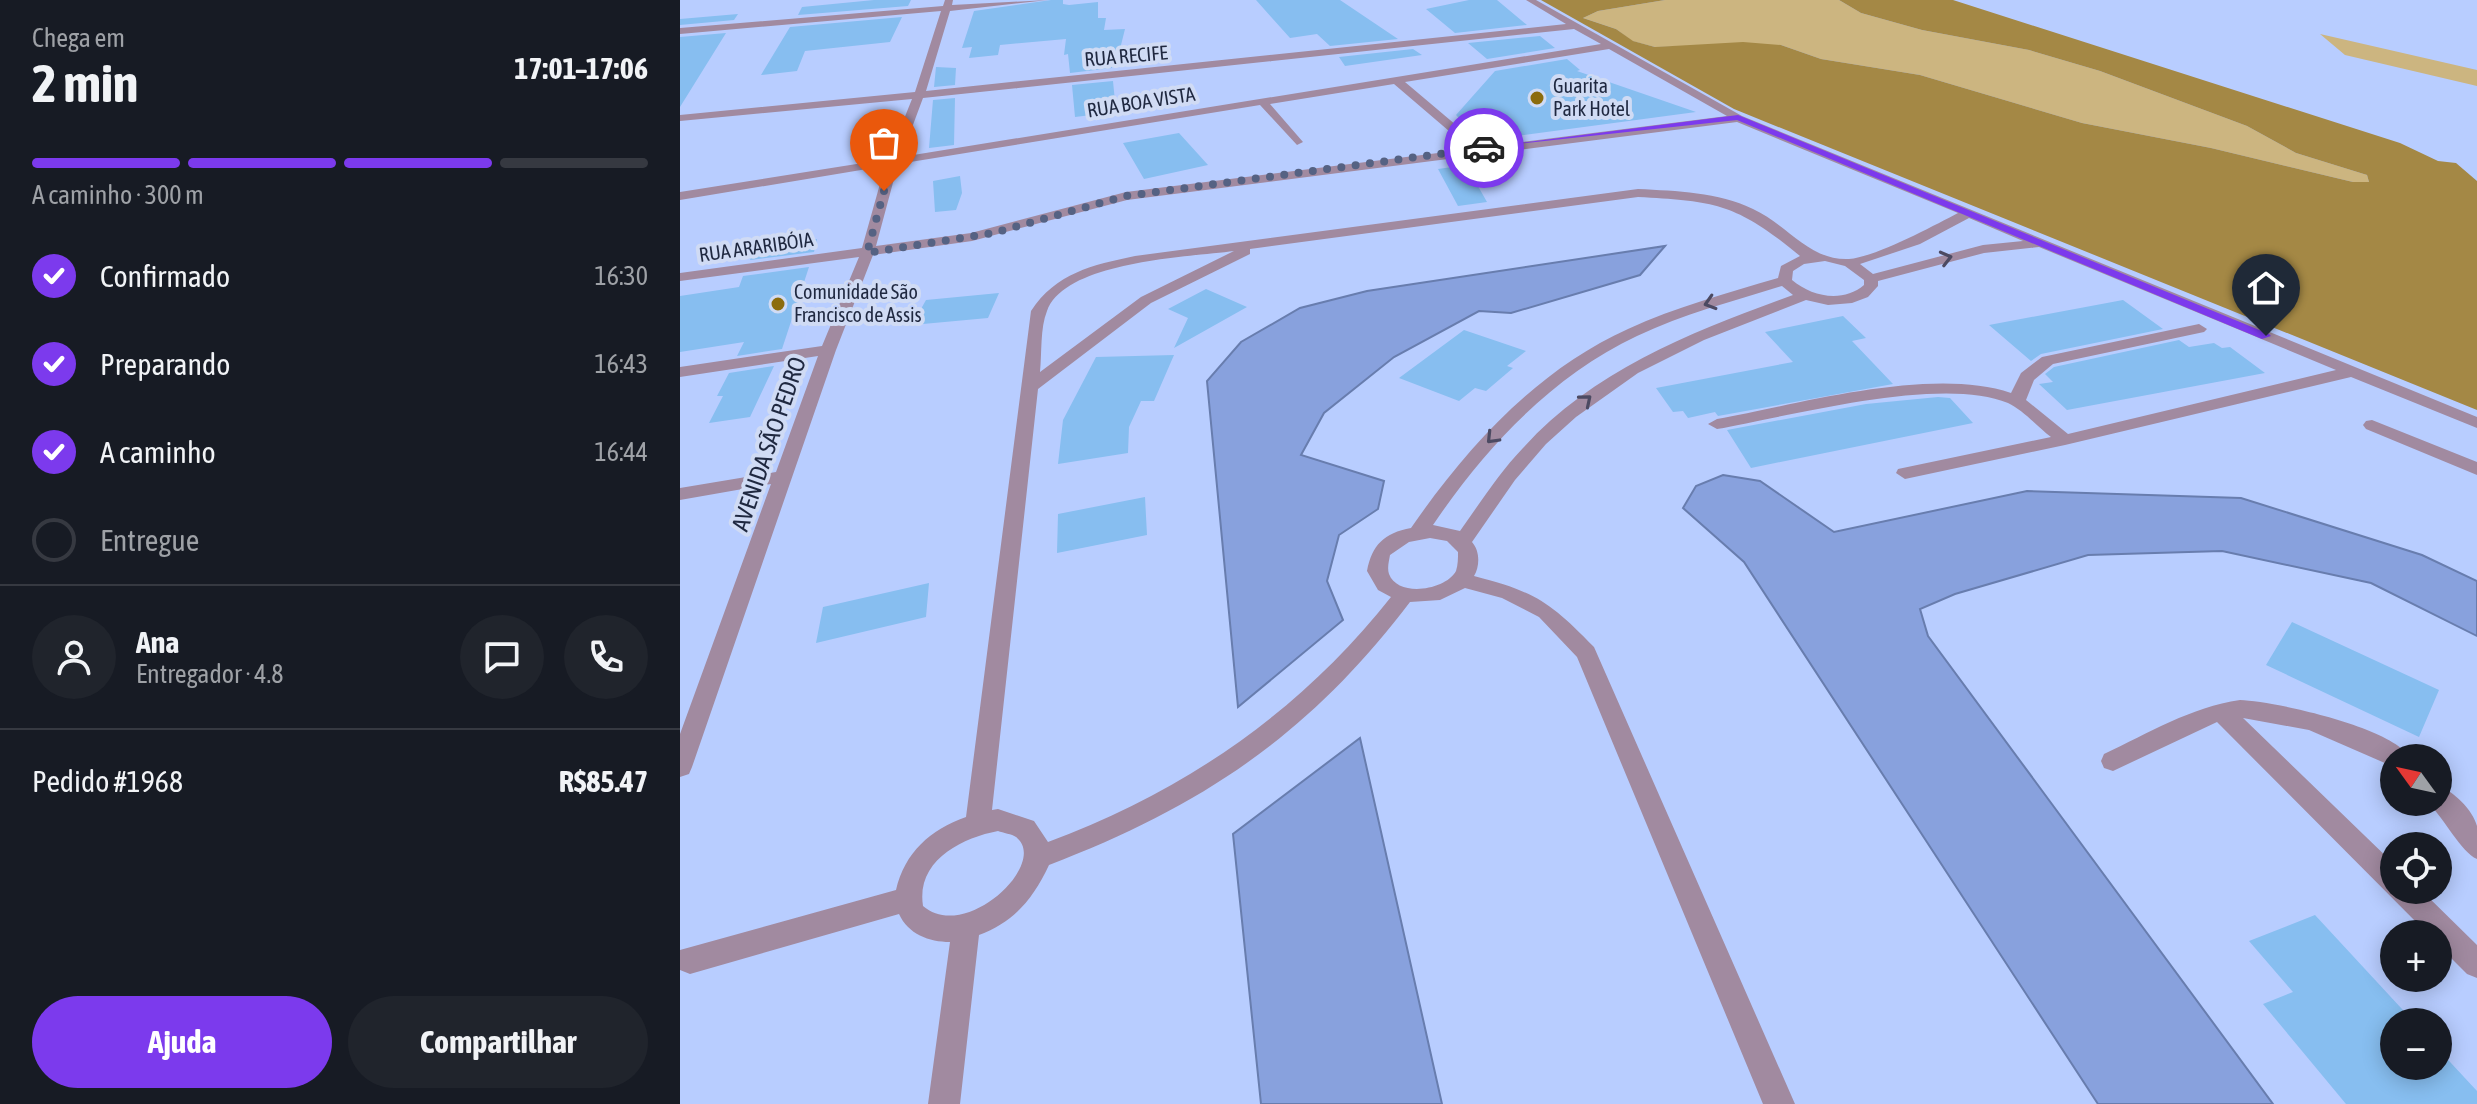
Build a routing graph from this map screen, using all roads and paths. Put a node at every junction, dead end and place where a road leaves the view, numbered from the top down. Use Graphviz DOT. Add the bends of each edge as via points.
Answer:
graph roads {
  1 [pos="1044,0"];
  2 [pos="1530,0"];
  3 [pos="947,4"];
  4 [pos="1574,26"];
  5 [pos="680,31"];
  6 [pos="1608,46"];
  7 [pos="1396,80"];
  8 [pos="920,92"];
  9 [pos="1262,101"];
  10 [pos="680,118"];
  11 [pos="1738,118"];
  12 [pos="1297,142"];
  13 [pos="1477,149"];
  14 [pos="893,161"];
  15 [pos="680,196"];
  16 [pos="1969,213"];
  17 [pos="1263,243"];
  18 [pos="2040,243"];
  19 [pos="867,253"];
  20 [pos="1812,258"];
  21 [pos="1850,263"];
  22 [pos="680,277"];
  23 [pos="1871,279"];
  24 [pos="1785,281"];
  25 [pos="1806,295"];
  26 [pos="2199,329"];
  27 [pos="828,350"];
  28 [pos="680,372"];
  29 [pos="2350,372"];
  30 [pos="1029,388"];
  31 [pos="2017,401"];
  32 [pos="2477,423"];
  33 [pos="1717,424"];
  34 [pos="2372,425"];
  35 [pos="2065,440"];
  36 [pos="2477,469"];
  37 [pos="1905,473"];
  38 [pos="784,476"];
  39 [pos="680,494"];
  40 [pos="1418,532"];
  41 [pos="1462,542"];
  42 [pos="1461,580"];
  43 [pos="1404,595"];
  44 [pos="2221,711"];
  45 [pos="685,740"];
  46 [pos="2380,750"];
  47 [pos="2113,761"];
  48 [pos="680,767"];
  49 [pos="2452,809"];
  50 [pos="978,823"];
  51 [pos="2477,847"];
  52 [pos="1037,858"];
  53 [pos="2380,868"];
  54 [pos="907,899"];
  55 [pos="2416,904"];
  56 [pos="966,927"];
  57 [pos="690,960"];
  58 [pos="2477,964"];
  59 [pos="944,1104"];
  60 [pos="1779,1104"];
  1 -- 3 [label="street"];
  2 -- 4 [label="street"];
  3 -- 5 [label="street"];
  3 -- 8 [label="street, AVENIDA SÃO PEDRO"];
  4 -- 6 [label="street"];
  4 -- 8 [label="street, RUA RECIFE"];
  6 -- 7 [label="street, RUA BOA VISTA"];
  6 -- 11 [label="street"];
  7 -- 9 [label="street, RUA BOA VISTA"];
  7 -- 13 [label="street"];
  8 -- 10 [label="street, RUA RECIFE"];
  8 -- 14 [label="street, AVENIDA SÃO PEDRO"];
  9 -- 12 [label="street"];
  9 -- 14 [label="street, RUA BOA VISTA"];
  11 -- 13 [label="street, RUA ARARIBÓIA"];
  11 -- 16 [label="street"];
  13 -- 19 [label="street, RUA ARARIBÓIA" via="1126,196 1014,228"];
  14 -- 15 [label="street, RUA BOA VISTA"];
  14 -- 19 [label="street, AVENIDA SÃO PEDRO"];
  16 -- 18 [label="street"];
  16 -- 21 [label="street" via="1915,241"];
  17 -- 20 [label="street" via="1638,193 1727,203 1753,213"];
  17 -- 30 [label="street" via="1146,300"];
  17 -- 30 [label="street" via="1135,260 1066,280 1047,295 1039,311"];
  23 -- 18 [label="street, one-way" via="1983,249"];
  18 -- 29 [label="street"];
  19 -- 22 [label="street, RUA ARARIBÓIA"];
  19 -- 27 [label="street, AVENIDA SÃO PEDRO"];
  20 -- 21 [label="street"];
  20 -- 24 [label="street" via="1786,269"];
  21 -- 23 [label="street"];
  23 -- 25 [label="street" via="1866,292 1846,299"];
  24 -- 25 [label="street"];
  24 -- 40 [label="street, one-way" via="1695,308 1587,357 1489,439"];
  41 -- 25 [label="street, one-way" via="1538,442 1593,393 1654,355"];
  26 -- 31 [label="street" via="2048,360 2022,382"];
  27 -- 28 [label="street"];
  27 -- 38 [label="street, AVENIDA SÃO PEDRO"];
  29 -- 32 [label="street"];
  29 -- 35 [label="street"];
  30 -- 50 [label="street"];
  31 -- 33 [label="street" via="1988,391 1924,387"];
  31 -- 35 [label="street"];
  34 -- 36 [label="street"];
  35 -- 37 [label="street"];
  38 -- 39 [label="street"];
  38 -- 45 [label="street, AVENIDA SÃO PEDRO"];
  40 -- 41 [label="street" via="1442,533"];
  40 -- 43 [label="street" via="1391,543 1376,562 1381,583"];
  41 -- 42 [label="street" via="1470,560"];
  42 -- 43 [label="street" via="1436,594"];
  42 -- 60 [label="street" via="1508,592 1547,612 1586,653"];
  43 -- 52 [label="street" via="1376,636 1260,745 1204,782 1102,835"];
  44 -- 46 [label="street" via="2264,709"];
  44 -- 47 [label="street"];
  44 -- 53 [label="street"];
  45 -- 48 [label="street, AVENIDA SÃO PEDRO"];
  49 -- 51 [label="street"];
  50 -- 52 [label="street" via="1015,823 1036,842"];
  50 -- 54 [label="street" via="928,853 910,880"];
  52 -- 56 [label="street" via="1022,892 1007,907"];
  54 -- 56 [label="street" via="911,914 924,925 943,930"];
  54 -- 57 [label="street"];
  55 -- 58 [label="street"];
  56 -- 59 [label="street"];
}
